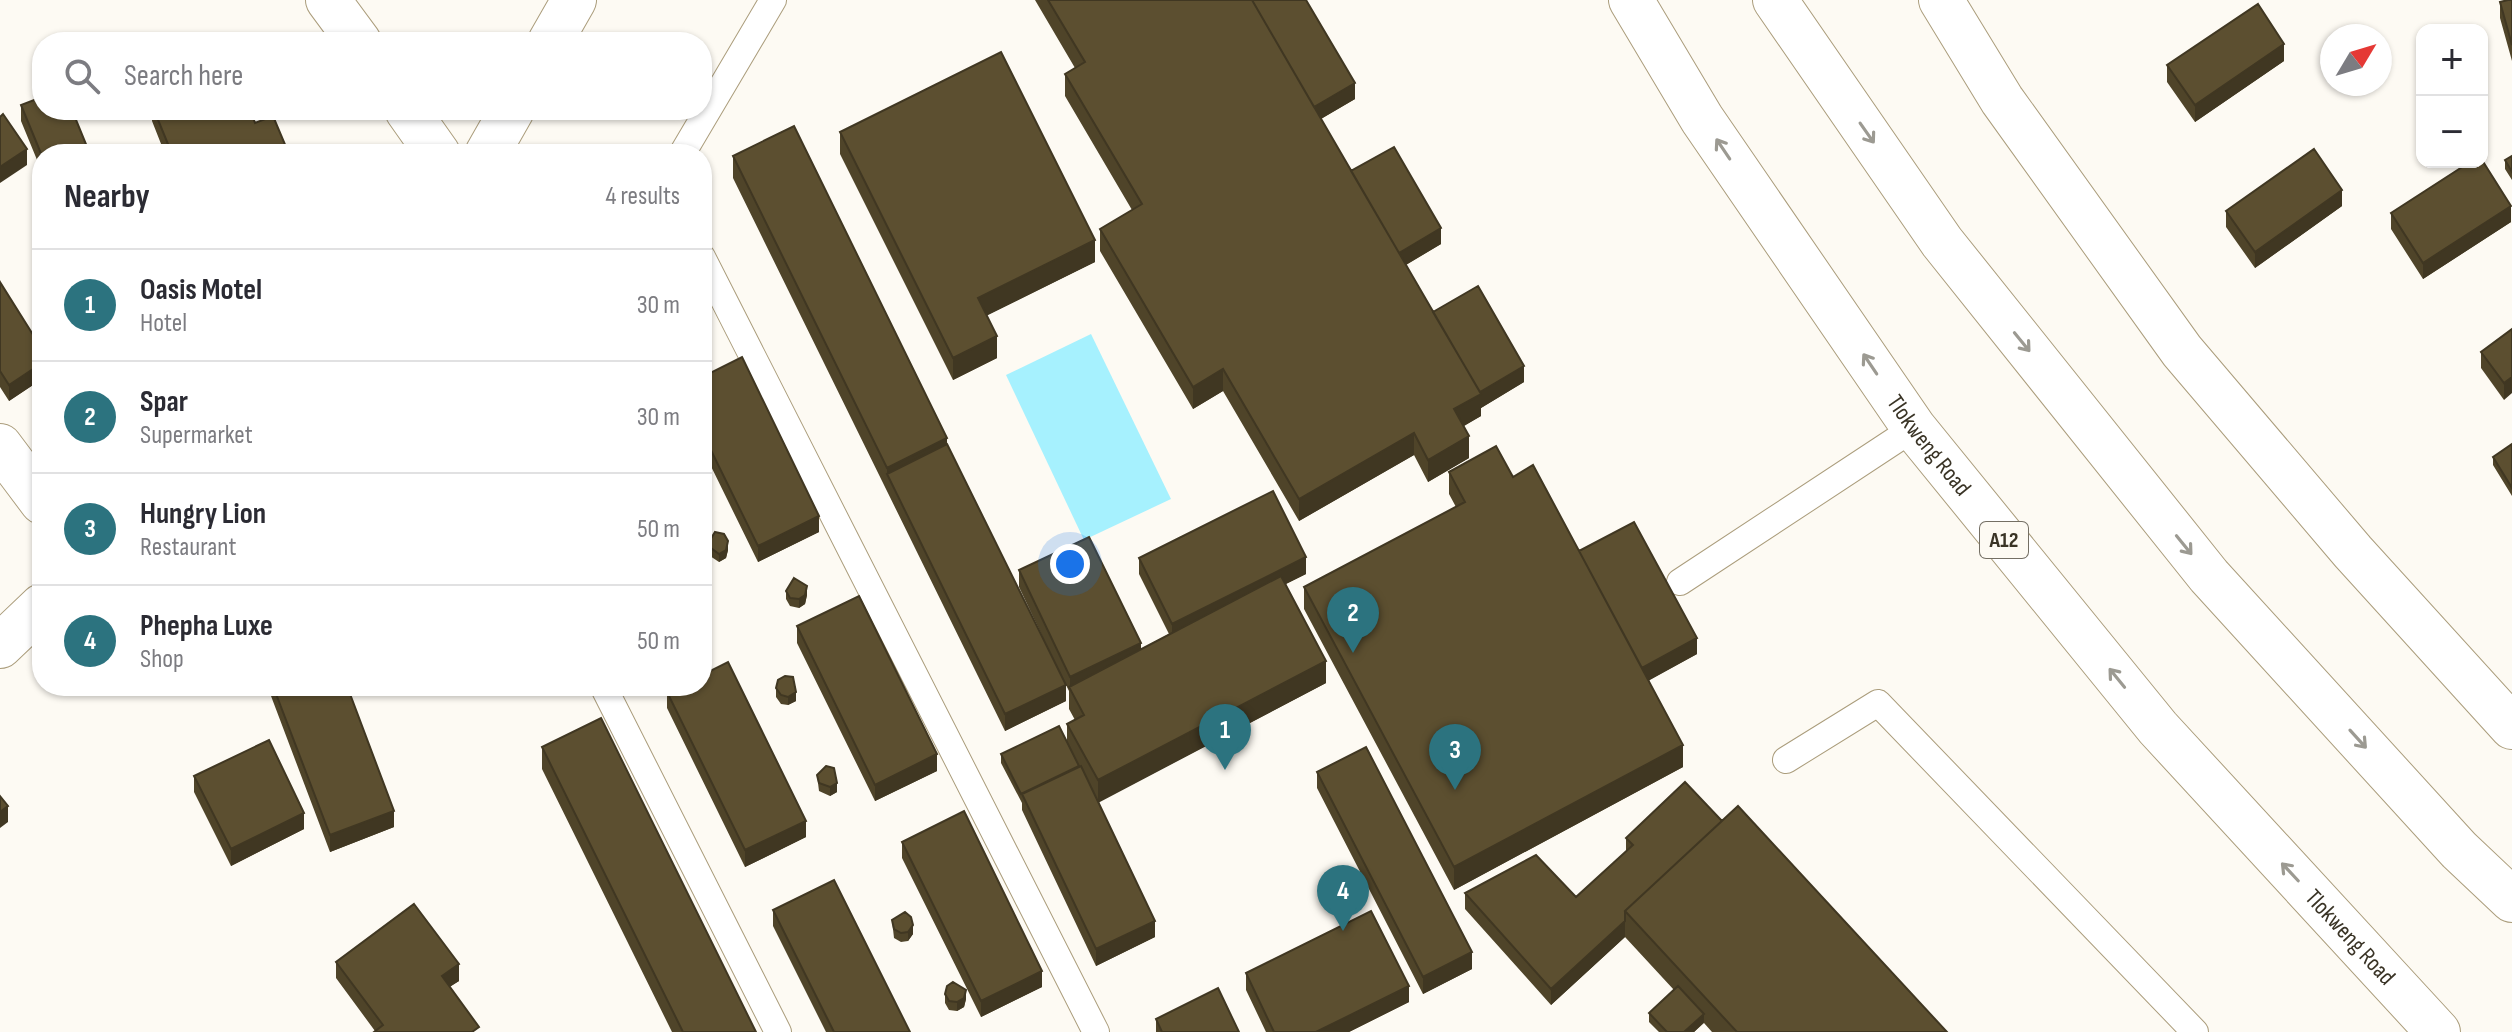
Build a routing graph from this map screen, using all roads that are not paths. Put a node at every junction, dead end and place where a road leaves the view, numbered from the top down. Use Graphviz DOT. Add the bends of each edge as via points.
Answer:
graph roads {
  1 [pos="328,0"];
  2 [pos="574,0"];
  3 [pos="773,0"];
  4 [pos="1631,0"];
  5 [pos="1775,0"];
  6 [pos="1803,0"];
  7 [pos="1941,0"];
  8 [pos="352,32"];
  9 [pos="556,32"];
  10 [pos="1833,83"];
  11 [pos="712,103"];
  12 [pos="414,120"];
  13 [pos="506,120"];
  14 [pos="702,120"];
  15 [pos="431,144"];
  16 [pos="493,144"];
  17 [pos="688,144"];
  18 [pos="712,277"];
  19 [pos="1914,428"];
  20 [pos="0,446"];
  21 [pos="32,489"];
  22 [pos="1680,582"];
  23 [pos="32,616"];
  24 [pos="0,646"];
  25 [pos="608,696"];
  26 [pos="2512,727"];
  27 [pos="1786,760"];
  28 [pos="2512,900"];
  29 [pos="778,1032"];
  30 [pos="1096,1032"];
  31 [pos="2195,1032"];
  32 [pos="2438,1032"];
  1 -- 8 [label="main road"];
  2 -- 9 [label="main road"];
  3 -- 11 [label="lane"];
  19 -- 4 [label="main road, Tlokweng Road / A12, one-way" via="1702,119"];
  5 -- 10 [label="main road"];
  6 -- 10 [label="main road"];
  7 -- 26 [label="main road" via="2002,100 2182,351 2353,552"];
  10 -- 28 [label="main road, one-way" via="1942,242 2209,576 2459,850"];
  12 -- 15 [label="main road"];
  13 -- 16 [label="main road"];
  14 -- 17 [label="lane"];
  18 -- 30 [label="lane"];
  19 -- 22 [label="lane"];
  32 -- 19 [label="main road, Tlokweng Road / A12, one-way" via="2158,728"];
  20 -- 21 [label="main road"];
  23 -- 24 [label="main road"];
  25 -- 29 [label="lane"];
  27 -- 31 [label="lane" via="1878,703"];
}
